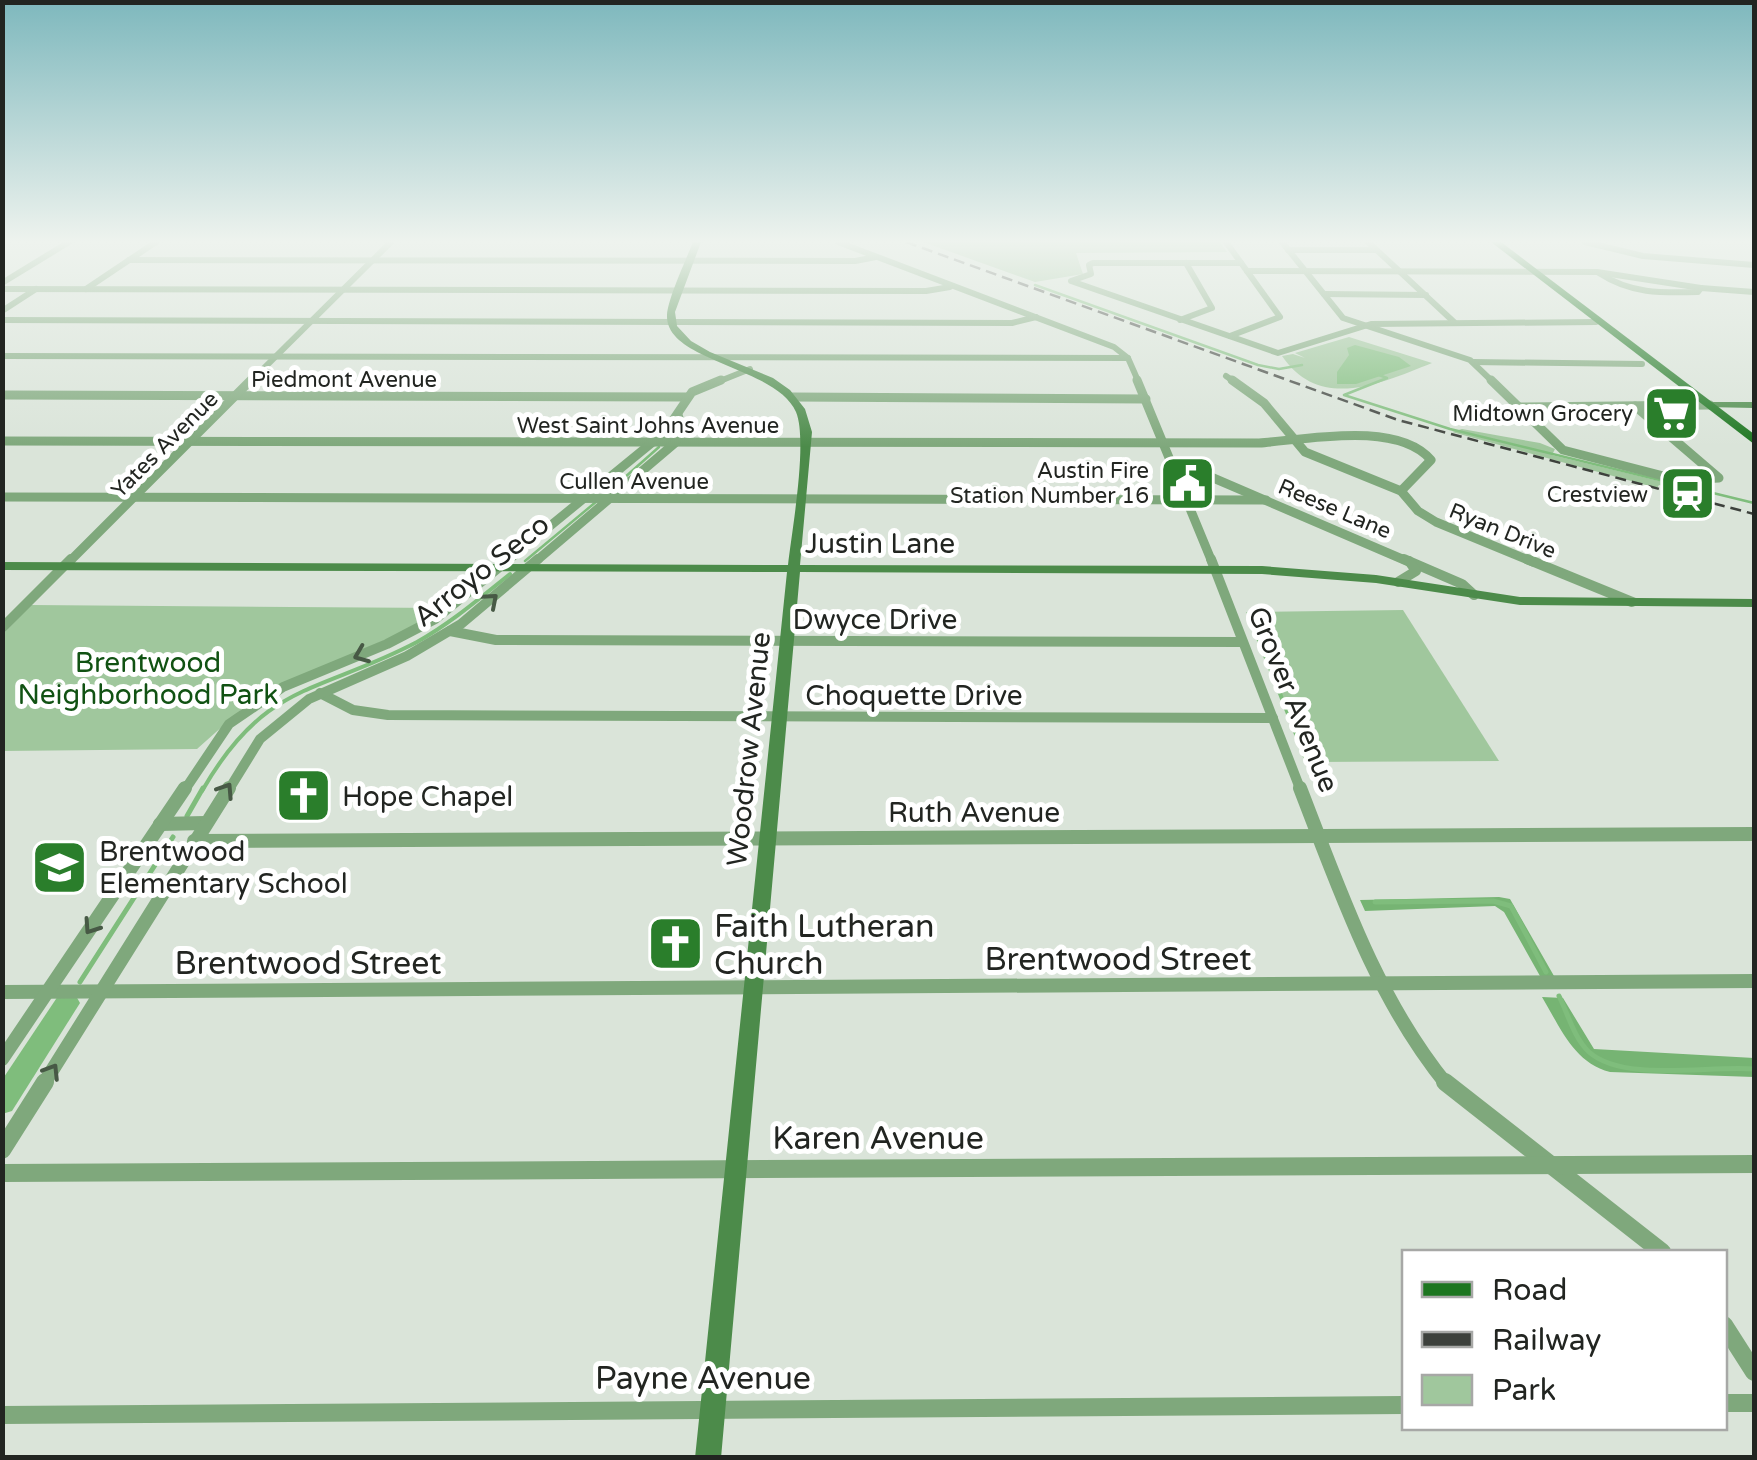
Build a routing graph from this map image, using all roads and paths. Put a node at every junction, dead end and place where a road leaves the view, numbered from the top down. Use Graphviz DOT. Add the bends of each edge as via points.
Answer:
graph roads {
  1 [pos="323,310"];
  2 [pos="674,310"];
  3 [pos="1018,310"];
  4 [pos="1153,310"];
  5 [pos="1206,310"];
  6 [pos="1274,310"];
  7 [pos="1336,310"];
  8 [pos="1442,310"];
  9 [pos="1581,310"];
  10 [pos="1036,317"];
  11 [pos="2,320"];
  12 [pos="1180,320"];
  13 [pos="312,321"];
  14 [pos="671,322"];
  15 [pos="1454,322"];
  16 [pos="1596,322"];
  17 [pos="1364,325"];
  18 [pos="1228,337"];
  19 [pos="2,356"];
  20 [pos="276,356"];
  21 [pos="719,357"];
  22 [pos="1128,358"];
  23 [pos="1641,361"];
  24 [pos="1473,362"];
  25 [pos="750,369"];
  26 [pos="1226,376"];
  27 [pos="2,396"];
  28 [pos="237,396"];
  29 [pos="686,397"];
  30 [pos="792,397"];
  31 [pos="1146,399"];
  32 [pos="1754,405"];
  33 [pos="1518,406"];
  34 [pos="1635,406"];
  35 [pos="1694,406"];
  36 [pos="1710,406"];
  37 [pos="678,416"];
  38 [pos="1754,440"];
  39 [pos="2,441"];
  40 [pos="192,441"];
  41 [pos="652,442"];
  42 [pos="675,442"];
  43 [pos="807,442"];
  44 [pos="1293,442"];
  45 [pos="1162,443"];
  46 [pos="1754,454"];
  47 [pos="1176,470"];
  48 [pos="1401,491"];
  49 [pos="2,496"];
  50 [pos="136,497"];
  51 [pos="584,498"];
  52 [pos="611,498"];
  53 [pos="800,499"];
  54 [pos="1186,500"];
  55 [pos="1266,500"];
  56 [pos="1409,562"];
  57 [pos="2,566"];
  58 [pos="66,566"];
  59 [pos="502,567"];
  60 [pos="529,567"];
  61 [pos="792,568"];
  62 [pos="1212,570"];
  63 [pos="1398,582"];
  64 [pos="1474,594"];
  65 [pos="1632,602"];
  66 [pos="1754,603"];
  67 [pos="2,628"];
  68 [pos="450,632"];
  69 [pos="786,641"];
  70 [pos="1242,642"];
  71 [pos="320,694"];
  72 [pos="778,717"];
  73 [pos="1273,718"];
  74 [pos="204,823"];
  75 [pos="160,824"];
  76 [pos="1754,834"];
  77 [pos="1320,837"];
  78 [pos="766,838"];
  79 [pos="194,841"];
  80 [pos="1754,981"];
  81 [pos="1383,986"];
  82 [pos="752,987"];
  83 [pos="2,992"];
  84 [pos="48,992"];
  85 [pos="100,992"];
  86 [pos="2,1060"];
  87 [pos="2,1150"];
  88 [pos="1550,1164"];
  89 [pos="1754,1164"];
  90 [pos="736,1169"];
  91 [pos="2,1173"];
  92 [pos="1659,1250"];
  93 [pos="1727,1329"];
  94 [pos="1754,1372"];
  95 [pos="1754,1403"];
  96 [pos="1727,1404"];
  97 [pos="1402,1405"];
  98 [pos="713,1408"];
  99 [pos="2,1415"];
  100 [pos="708,1458"];
  1 -- 13 [label="street, Yates Avenue"];
  2 -- 14 [label="street"];
  3 -- 10 [label="street"];
  4 -- 12 [label="street"];
  5 -- 12 [label="street"];
  6 -- 18 [label="street" via="1280,318"];
  7 -- 17 [label="street"];
  8 -- 15 [label="street"];
  9 -- 16 [label="main road"];
  10 -- 14 [label="street" via="1012,323"];
  10 -- 22 [label="street"];
  11 -- 13 [label="street"];
  12 -- 18 [label="street"];
  13 -- 14 [label="street"];
  13 -- 20 [label="street, Yates Avenue"];
  14 -- 21 [label="street" via="688,342"];
  15 -- 16 [label="street"];
  15 -- 17 [label="street"];
  16 -- 23 [label="main road"];
  17 -- 18 [label="street" via="1282,353"];
  17 -- 24 [label="street"];
  19 -- 20 [label="street"];
  20 -- 21 [label="street"];
  20 -- 28 [label="street, Yates Avenue"];
  21 -- 22 [label="street"];
  21 -- 25 [label="street"];
  22 -- 31 [label="street, Grover Avenue"];
  23 -- 24 [label="street"];
  23 -- 35 [label="main road"];
  23 -- 36 [label="main road" via="1657,364"];
  24 -- 33 [label="street"];
  25 -- 29 [label="street"];
  25 -- 30 [label="street"];
  26 -- 44 [label="street, Ryan Drive" via="1264,403"];
  27 -- 28 [label="street, Piedmont Avenue"];
  28 -- 29 [label="street, Piedmont Avenue"];
  28 -- 40 [label="street, Yates Avenue"];
  29 -- 37 [label="street, Arroyo Seco"];
  30 -- 31 [label="street"];
  30 -- 43 [label="street, Woodrow Avenue" via="805,419"];
  31 -- 45 [label="street, Grover Avenue"];
  32 -- 36 [label="street"];
  33 -- 34 [label="street"];
  33 -- 34 [label="street" via="1567,452 1679,480 1719,478"];
  34 -- 35 [label="street"];
  35 -- 36 [label="street"];
  35 -- 46 [label="main road"];
  36 -- 38 [label="main road"];
  37 -- 41 [label="street, Arroyo Seco"];
  37 -- 42 [label="street, Arroyo Seco" via="682,427"];
  39 -- 40 [label="street, West Saint Johns Avenue"];
  40 -- 41 [label="street, West Saint Johns Avenue"];
  40 -- 50 [label="street, Yates Avenue"];
  41 -- 42 [label="street, West Saint Johns Avenue"];
  41 -- 51 [label="street, Arroyo Seco"];
  42 -- 43 [label="street, West Saint Johns Avenue"];
  42 -- 52 [label="street, Arroyo Seco"];
  43 -- 45 [label="street, West Saint Johns Avenue"];
  43 -- 53 [label="street, Woodrow Avenue"];
  44 -- 45 [label="street, West Saint Johns Avenue"];
  44 -- 48 [label="street, Ryan Drive"];
  44 -- 48 [label="street, West Saint Johns Avenue" via="1370,434 1428,455 1431,460"];
  45 -- 47 [label="street, Grover Avenue"];
  47 -- 54 [label="street, Grover Avenue"];
  47 -- 55 [label="street, Reese Lane" via="1197,470"];
  48 -- 65 [label="street, Ryan Drive" via="1436,522"];
  49 -- 50 [label="street, Cullen Avenue"];
  50 -- 51 [label="street, Cullen Avenue"];
  50 -- 58 [label="street, Yates Avenue"];
  51 -- 52 [label="street, Cullen Avenue"];
  51 -- 59 [label="street, Arroyo Seco"];
  52 -- 53 [label="street, Cullen Avenue"];
  52 -- 60 [label="street, Arroyo Seco"];
  53 -- 54 [label="street, Cullen Avenue"];
  53 -- 61 [label="street, Woodrow Avenue"];
  54 -- 55 [label="street, Cullen Avenue"];
  54 -- 62 [label="street, Grover Avenue"];
  55 -- 56 [label="street, Reese Lane"];
  56 -- 63 [label="street" via="1416,571"];
  56 -- 64 [label="street, Reese Lane"];
  57 -- 58 [label="street, Justin Lane"];
  58 -- 59 [label="street, Justin Lane"];
  58 -- 67 [label="street, Yates Avenue"];
  59 -- 60 [label="street, Justin Lane"];
  59 -- 75 [label="street, Arroyo Seco, one-way" via="411,633 250,707 212,744"];
  60 -- 61 [label="street, Justin Lane"];
  68 -- 60 [label="street, Arroyo Seco, one-way"];
  61 -- 62 [label="street, Justin Lane"];
  61 -- 69 [label="street, Woodrow Avenue"];
  62 -- 63 [label="street, Justin Lane"];
  62 -- 70 [label="street, Grover Avenue"];
  63 -- 64 [label="street, Justin Lane"];
  64 -- 65 [label="street, Justin Lane"];
  65 -- 66 [label="street, Justin Lane"];
  68 -- 69 [label="street, Dwyce Drive" via="496,640"];
  68 -- 71 [label="street, Arroyo Seco"];
  69 -- 70 [label="street, Dwyce Drive"];
  69 -- 72 [label="street, Woodrow Avenue"];
  70 -- 73 [label="street, Grover Avenue"];
  71 -- 72 [label="street, Choquette Drive" via="353,710 388,715"];
  74 -- 71 [label="street, Arroyo Seco, one-way" via="260,739"];
  72 -- 73 [label="street, Choquette Drive"];
  72 -- 78 [label="street, Woodrow Avenue"];
  73 -- 77 [label="street, Grover Avenue"];
  74 -- 75 [label="street"];
  74 -- 79 [label="street, Arroyo Seco"];
  75 -- 84 [label="street, Arroyo Seco, one-way"];
  76 -- 77 [label="street, Ruth Avenue"];
  77 -- 78 [label="street, Ruth Avenue"];
  77 -- 81 [label="street, Grover Avenue"];
  78 -- 79 [label="street, Ruth Avenue"];
  78 -- 82 [label="street, Woodrow Avenue"];
  79 -- 85 [label="street, Arroyo Seco"];
  80 -- 81 [label="street, Brentwood Street"];
  81 -- 82 [label="street, Brentwood Street"];
  81 -- 88 [label="street, Grover Avenue" via="1423,1059 1450,1088"];
  82 -- 85 [label="street, Brentwood Street"];
  82 -- 90 [label="street, Woodrow Avenue"];
  83 -- 84 [label="street, Brentwood Street"];
  84 -- 85 [label="street, Brentwood Street"];
  84 -- 86 [label="street, Arroyo Seco"];
  87 -- 85 [label="street, Arroyo Seco, one-way"];
  88 -- 89 [label="street, Karen Avenue"];
  88 -- 90 [label="street, Karen Avenue"];
  88 -- 92 [label="street, Grover Avenue"];
  90 -- 91 [label="street, Karen Avenue"];
  90 -- 98 [label="street, Woodrow Avenue"];
  93 -- 94 [label="street"];
  95 -- 96 [label="street"];
  97 -- 98 [label="street, Payne Avenue"];
  98 -- 99 [label="street, Payne Avenue"];
  98 -- 100 [label="street, Woodrow Avenue"];
}
